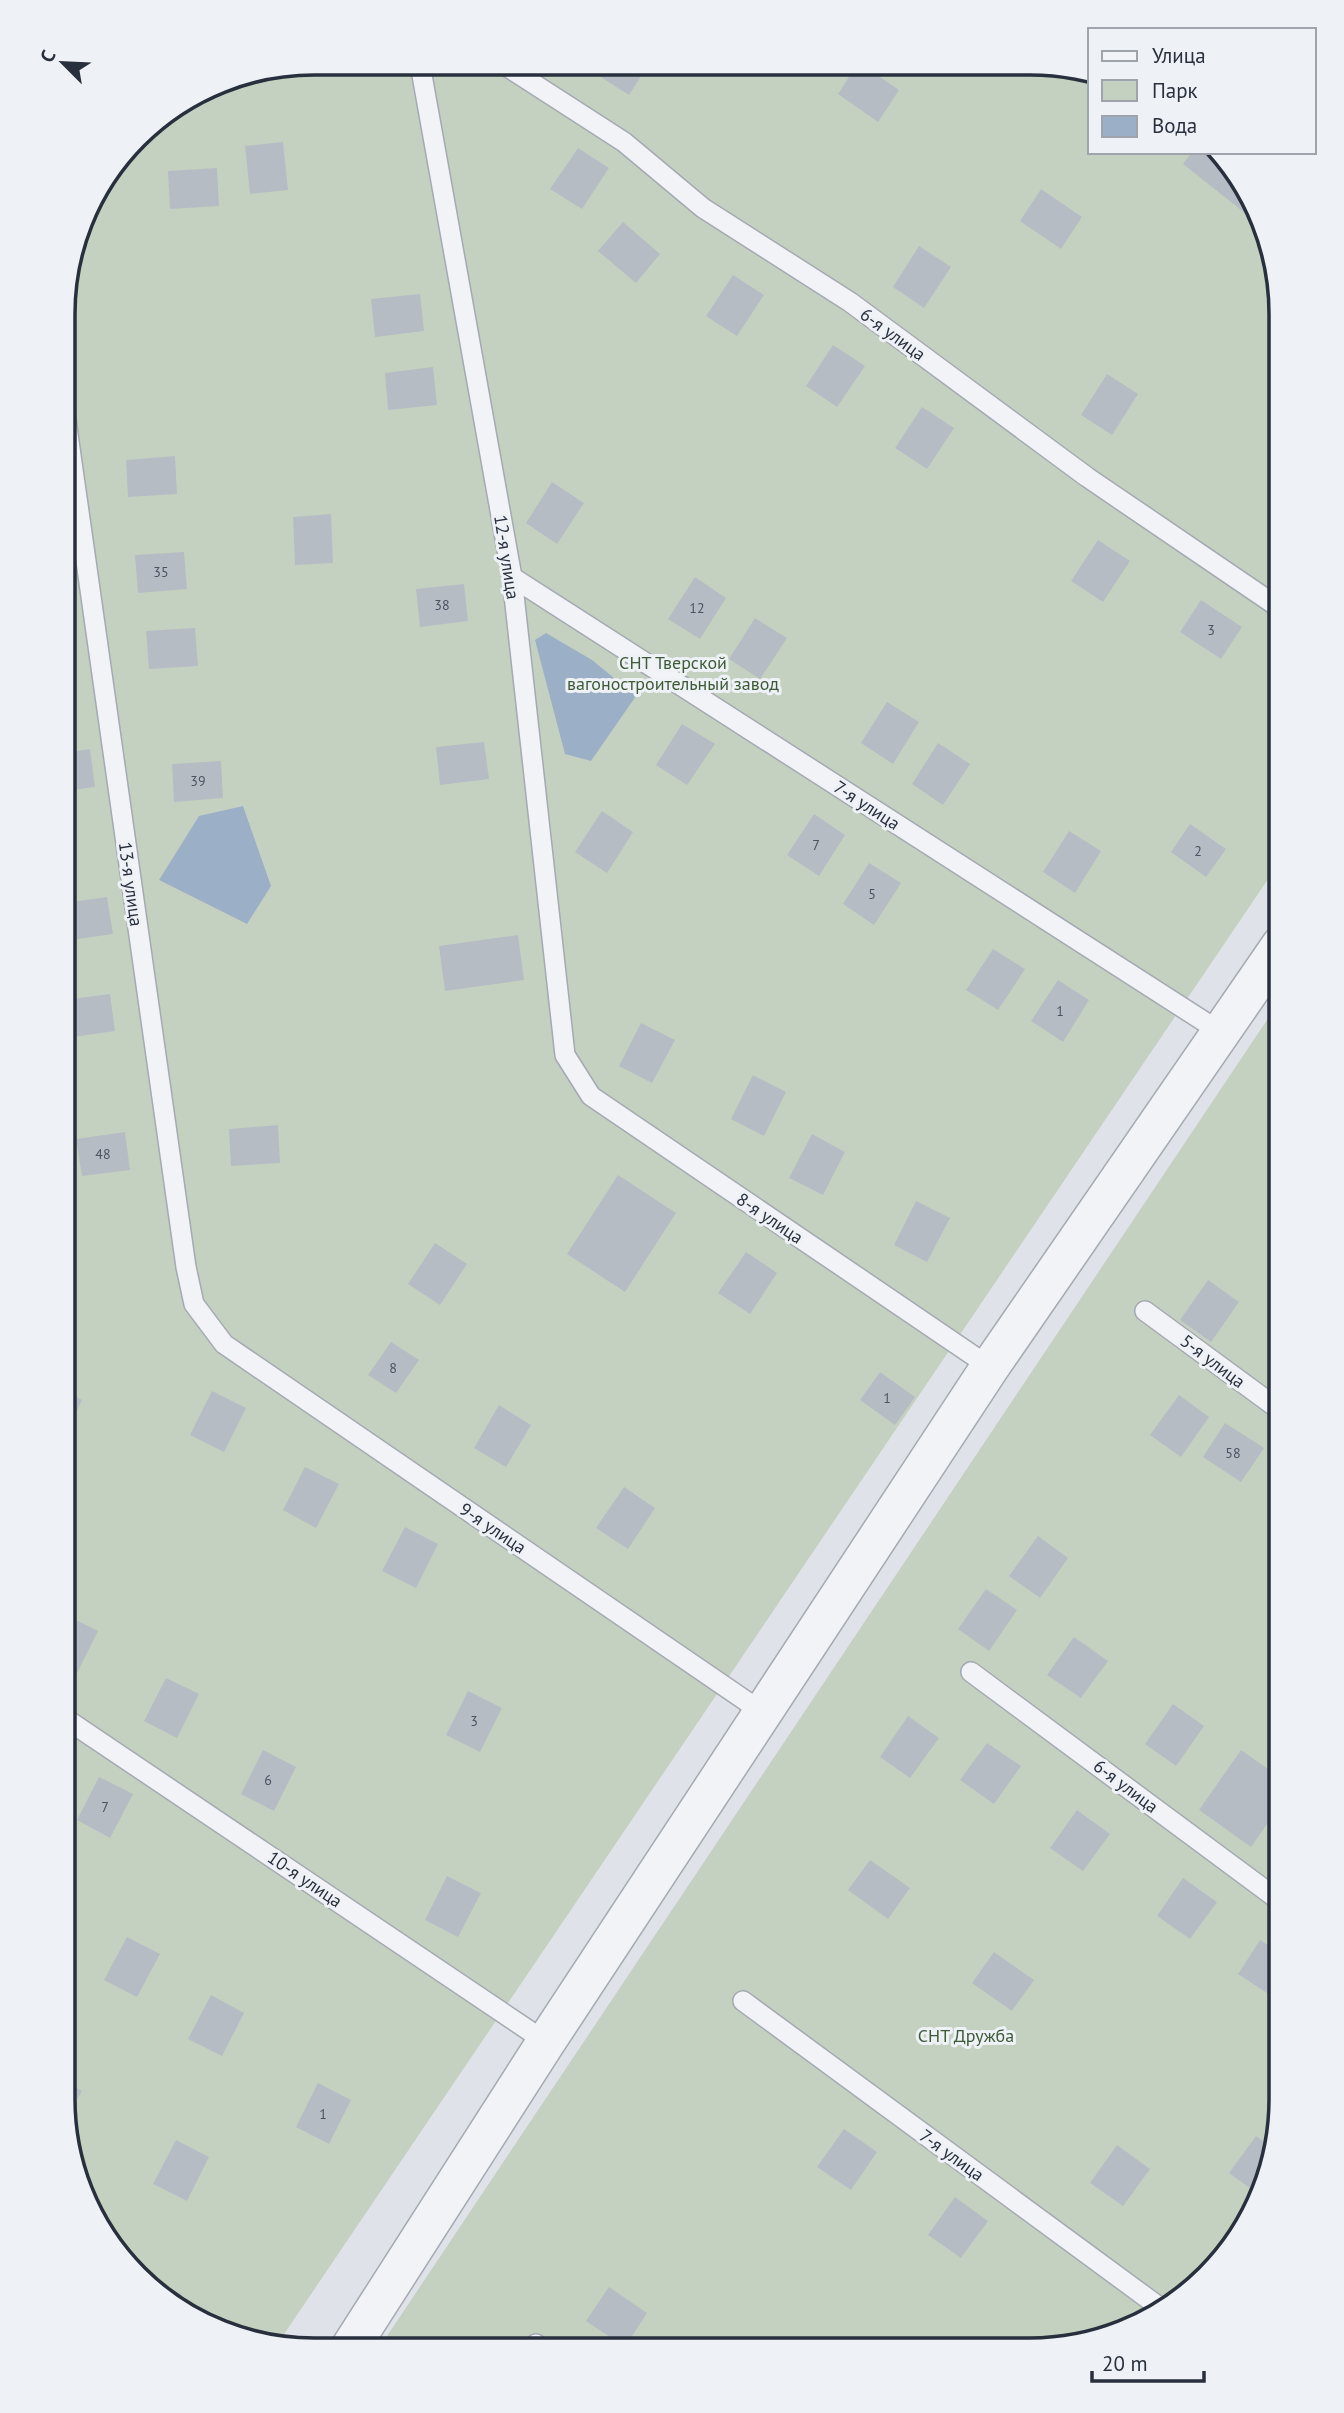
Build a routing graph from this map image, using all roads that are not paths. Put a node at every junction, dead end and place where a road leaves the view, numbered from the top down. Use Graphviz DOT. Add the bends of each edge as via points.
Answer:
graph roads {
  1 [pos="422,76"];
  2 [pos="521,76"];
  3 [pos="75,484"];
  4 [pos="512,577"];
  5 [pos="1269,601"];
  6 [pos="1269,963"];
  7 [pos="1222,1033"];
  8 [pos="565,1055"];
  9 [pos="1145,1311"];
  10 [pos="224,1344"];
  11 [pos="990,1367"];
  12 [pos="1268,1402"];
  13 [pos="971,1672"];
  14 [pos="762,1712"];
  15 [pos="75,1724"];
  16 [pos="1268,1892"];
  17 [pos="743,2001"];
  18 [pos="546,2042"];
  19 [pos="1154,2303"];
  20 [pos="356,2338"];
  1 -- 4 [label="lane, 12-я улица"];
  2 -- 5 [label="lane, 6-я улица" via="624,142 703,208 850,302 1087,477"];
  3 -- 10 [label="lane, 13-я улица" via="186,1267 194,1304"];
  4 -- 7 [label="lane, 7-я улица"];
  4 -- 8 [label="lane, 12-я улица"];
  6 -- 7 [label="street"];
  7 -- 11 [label="street"];
  8 -- 11 [label="lane, 8-я улица" via="591,1096"];
  9 -- 12 [label="lane, 5-я улица"];
  10 -- 14 [label="lane, 9-я улица"];
  11 -- 14 [label="street"];
  13 -- 16 [label="lane, 6-я улица"];
  14 -- 18 [label="street"];
  15 -- 18 [label="lane, 10-я улица"];
  17 -- 19 [label="lane, 7-я улица"];
  18 -- 20 [label="street"];
}
